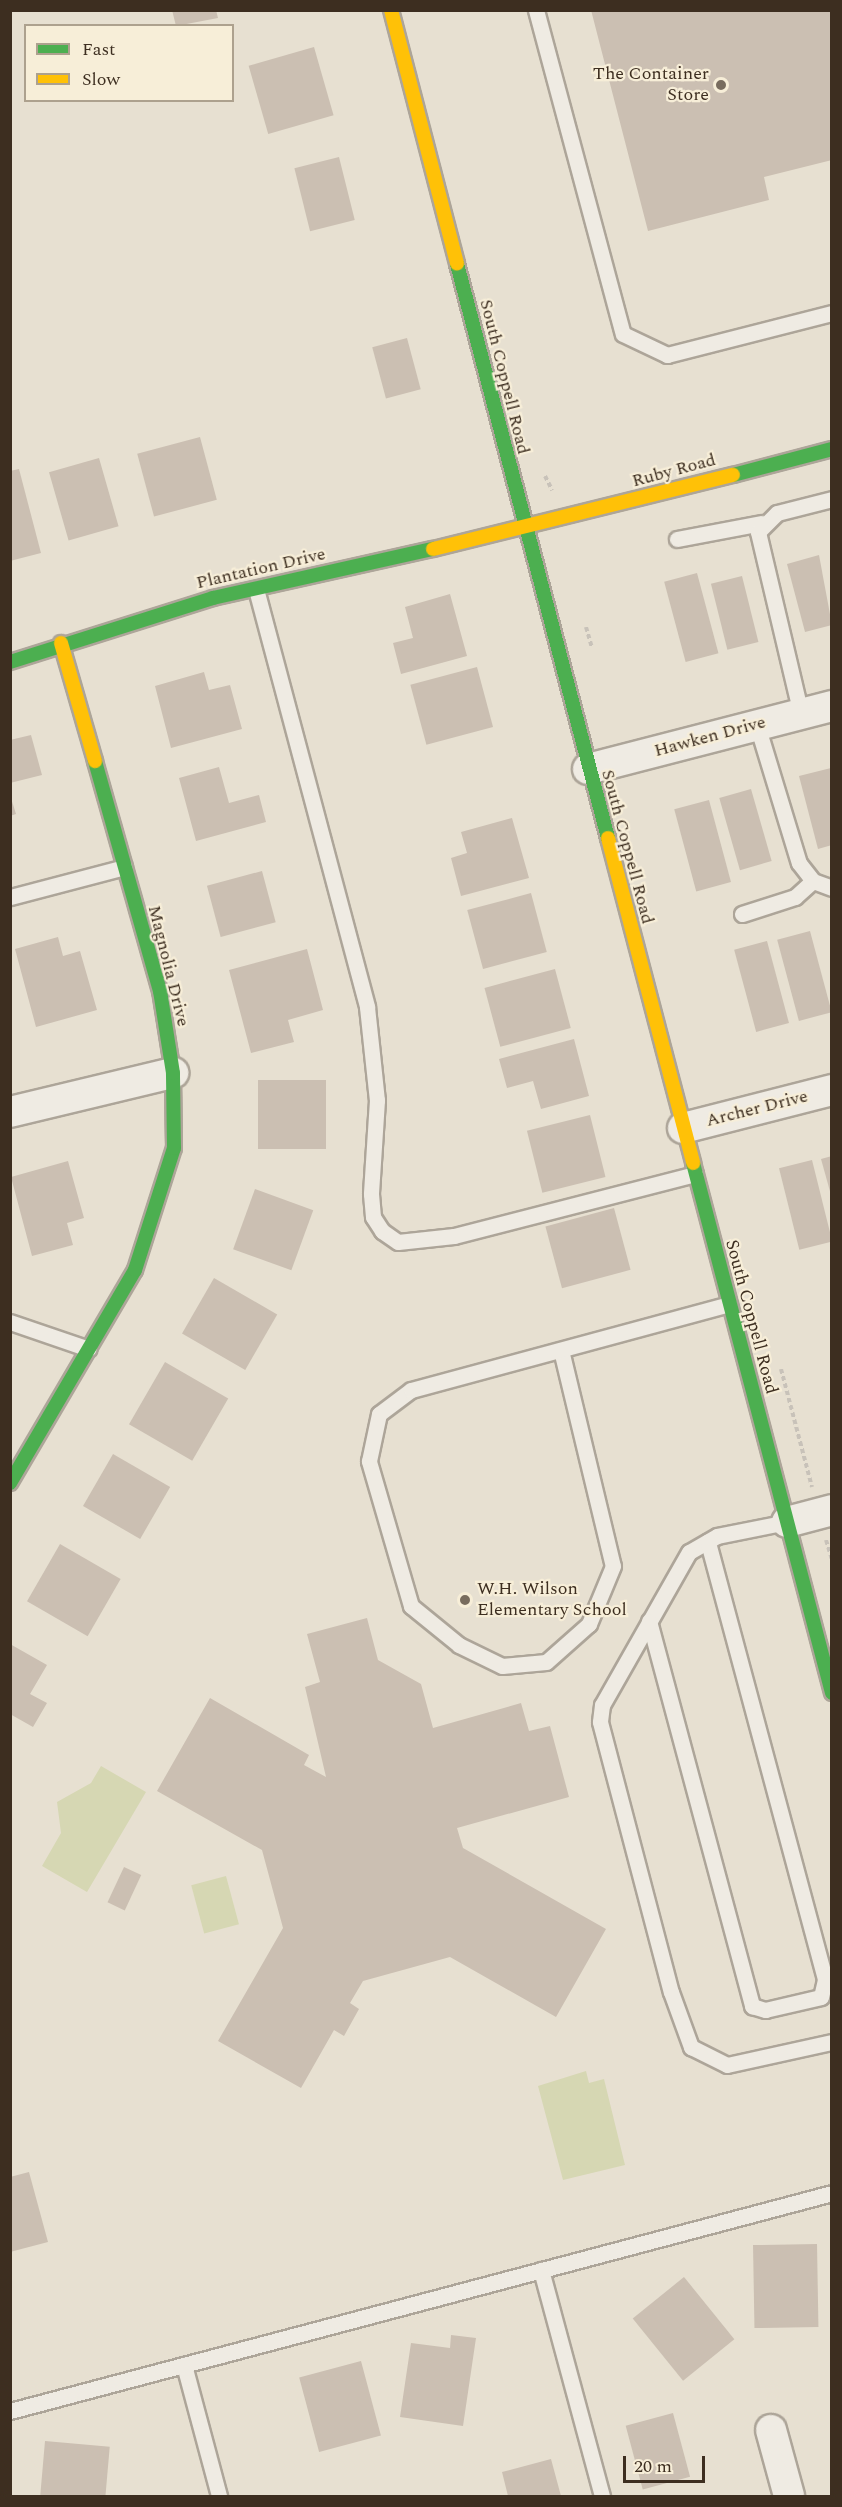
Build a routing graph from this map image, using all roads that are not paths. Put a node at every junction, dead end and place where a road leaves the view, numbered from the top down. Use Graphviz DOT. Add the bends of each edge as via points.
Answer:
graph roads {
  1 [pos="391,10"];
  2 [pos="536,10"];
  3 [pos="831,313"];
  4 [pos="831,449"];
  5 [pos="831,500"];
  6 [pos="762,523"];
  7 [pos="525,528"];
  8 [pos="677,539"];
  9 [pos="256,589"];
  10 [pos="61,643"];
  11 [pos="10,662"];
  12 [pos="831,706"];
  13 [pos="801,714"];
  14 [pos="757,725"];
  15 [pos="588,769"];
  16 [pos="124,867"];
  17 [pos="813,881"];
  18 [pos="831,888"];
  19 [pos="10,897"];
  20 [pos="742,914"];
  21 [pos="173,1073"];
  22 [pos="831,1090"];
  23 [pos="10,1112"];
  24 [pos="682,1128"];
  25 [pos="695,1174"];
  26 [pos="729,1305"];
  27 [pos="10,1322"];
  28 [pos="89,1349"];
  29 [pos="561,1350"];
  30 [pos="10,1484"];
  31 [pos="831,1510"];
  32 [pos="787,1522"];
  33 [pos="708,1541"];
  34 [pos="649,1621"];
  35 [pos="831,1693"];
  36 [pos="831,2042"];
  37 [pos="831,2193"];
  38 [pos="541,2270"];
  39 [pos="184,2365"];
  40 [pos="10,2411"];
  41 [pos="771,2430"];
  42 [pos="219,2496"];
  43 [pos="602,2496"];
  44 [pos="789,2496"];
  1 -- 7 [label="street, South Coppell Road"];
  2 -- 3 [label="lane" via="623,334 667,355"];
  4 -- 7 [label="street, Ruby Road"];
  5 -- 6 [label="lane" via="777,513"];
  6 -- 8 [label="lane"];
  6 -- 13 [label="lane" via="758,548"];
  7 -- 9 [label="street, Plantation Drive"];
  7 -- 15 [label="street, South Coppell Road"];
  9 -- 10 [label="street, Plantation Drive"];
  9 -- 25 [label="lane" via="367,1007 377,1100 371,1194 373,1217 382,1231 398,1242 454,1236"];
  10 -- 11 [label="street, Plantation Drive"];
  10 -- 16 [label="street, Magnolia Drive"];
  12 -- 13 [label="street, Hawken Drive"];
  13 -- 14 [label="street, Hawken Drive"];
  14 -- 15 [label="street, Hawken Drive"];
  14 -- 17 [label="lane" via="791,843"];
  15 -- 24 [label="street, South Coppell Road"];
  16 -- 19 [label="lane"];
  16 -- 21 [label="street, Magnolia Drive" via="160,991"];
  17 -- 18 [label="lane"];
  17 -- 20 [label="lane" via="795,897"];
  21 -- 23 [label="street"];
  21 -- 28 [label="street, Magnolia Drive" via="174,1148 166,1182 135,1270"];
  22 -- 24 [label="street, Archer Drive"];
  24 -- 25 [label="street, South Coppell Road"];
  25 -- 26 [label="street, South Coppell Road"];
  26 -- 29 [label="lane"];
  26 -- 32 [label="street, South Coppell Road"];
  27 -- 28 [label="lane"];
  28 -- 30 [label="street, Magnolia Drive"];
  29 -- 29 [label="lane" via="411,1390 379,1414 369,1461 411,1606 459,1645 502,1666 546,1662 580,1631 613,1566"];
  31 -- 32 [label="street"];
  32 -- 33 [label="lane"];
  32 -- 35 [label="street, South Coppell Road"];
  33 -- 34 [label="lane" via="689,1552"];
  33 -- 34 [label="lane" via="825,1978 822,1997 765,2010 752,2006"];
  34 -- 36 [label="lane" via="602,1705 600,1722 671,1992 692,2047 727,2065"];
  37 -- 38 [label="lane"];
  38 -- 39 [label="lane"];
  38 -- 43 [label="lane"];
  39 -- 40 [label="lane"];
  39 -- 42 [label="lane"];
  41 -- 44 [label="street"];
}
